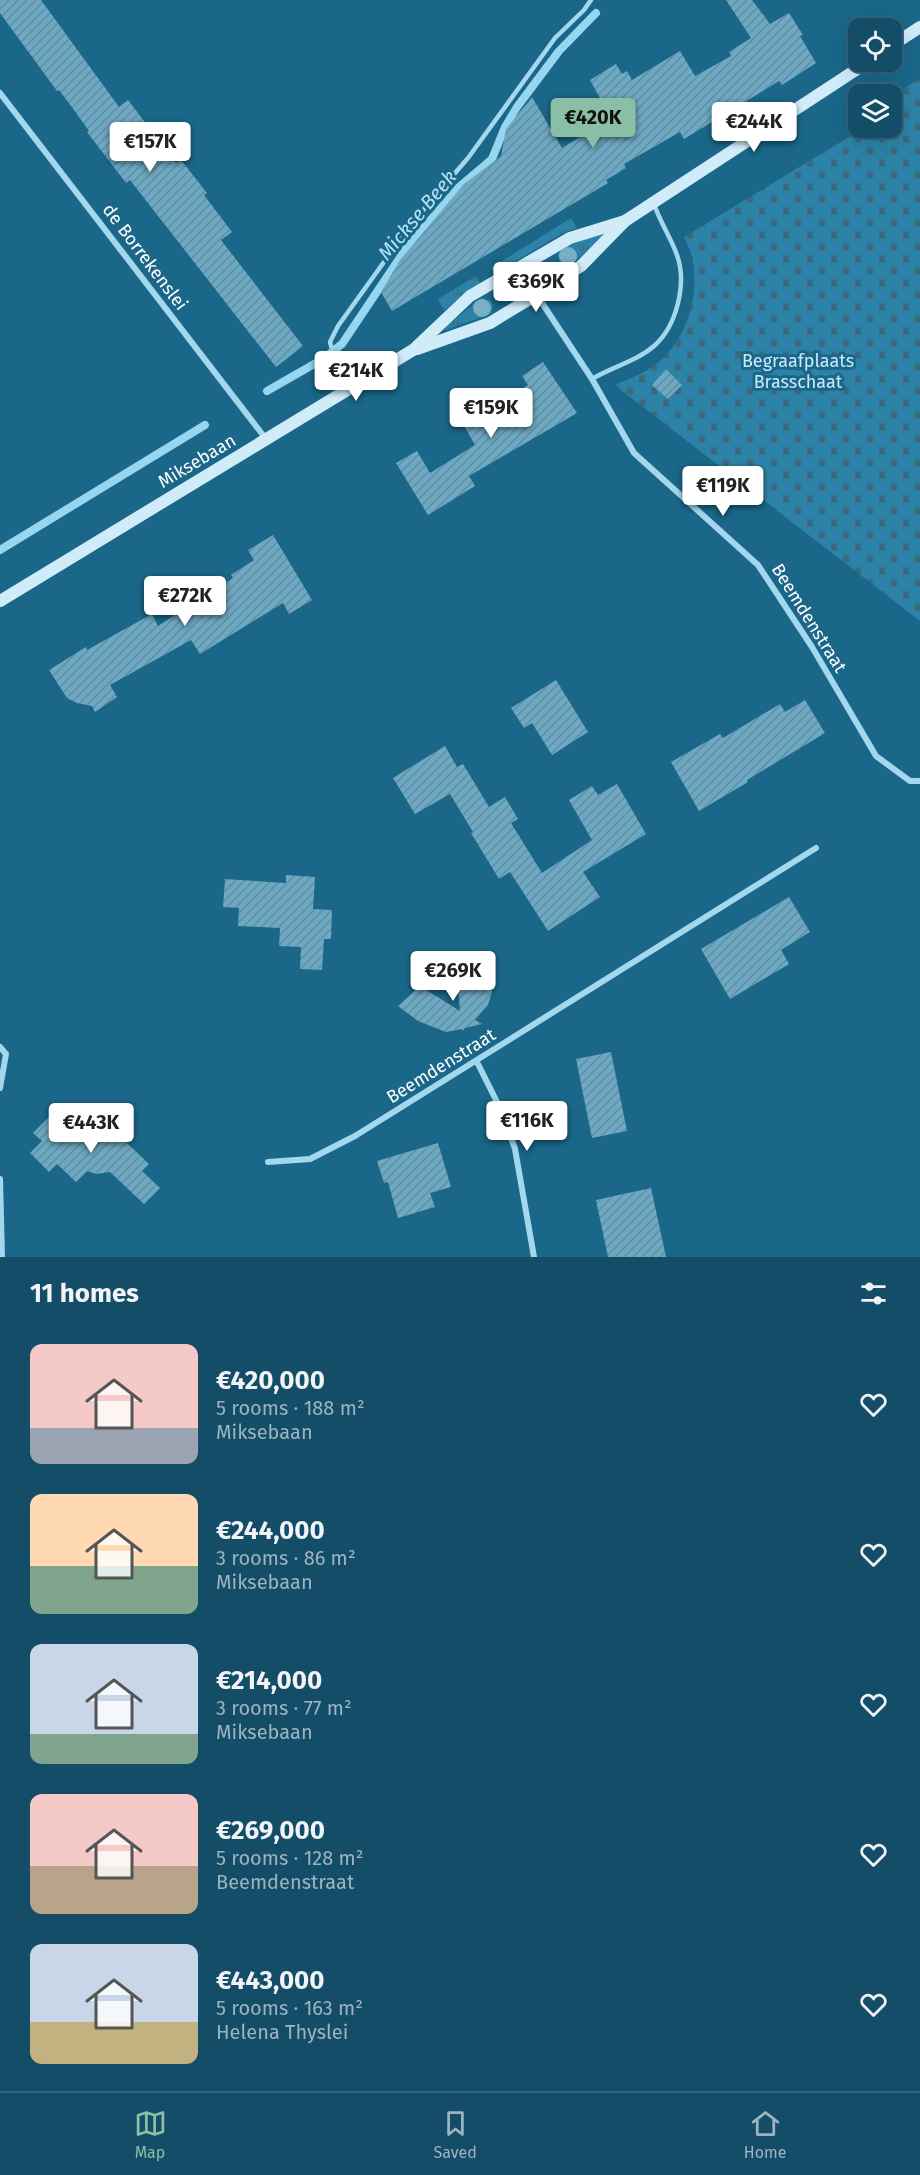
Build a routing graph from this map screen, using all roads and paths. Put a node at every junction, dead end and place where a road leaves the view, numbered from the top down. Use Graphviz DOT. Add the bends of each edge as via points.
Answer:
graph roads {
  1 [pos="591,0"];
  2 [pos="920,27"];
  3 [pos="902,39"];
  4 [pos="853,72"];
  5 [pos="0,93"];
  6 [pos="653,202"];
  7 [pos="625,221"];
  8 [pos="519,268"];
  9 [pos="536,295"];
  10 [pos="412,350"];
  11 [pos="592,379"];
  12 [pos="350,389"];
  13 [pos="267,440"];
  14 [pos="0,601"];
  15 [pos="920,780"];
  16 [pos="816,848"];
  17 [pos="0,1047"];
  18 [pos="477,1062"];
  19 [pos="0,1088"];
  20 [pos="268,1162"];
  21 [pos="0,1179"];
  22 [pos="2,1257"];
  23 [pos="534,1257"];
  1 -- 12 [label="lane" via="555,38 338,326 330,342"];
  2 -- 3 [label="street"];
  4 -- 6 [label="street, Miksebaan"];
  5 -- 13 [label="street, de Borrekenslei"];
  6 -- 7 [label="street, Miksebaan"];
  6 -- 11 [label="lane" via="677,256 681,279 675,313 654,346"];
  7 -- 8 [label="street, Miksebaan" via="570,238"];
  7 -- 9 [label="street, Miksebaan" via="581,266"];
  8 -- 9 [label="street, Beemdenstraat"];
  8 -- 10 [label="street, Miksebaan" via="470,296"];
  9 -- 10 [label="street, Miksebaan" via="490,323"];
  9 -- 11 [label="street, Beemdenstraat"];
  10 -- 12 [label="street, Miksebaan"];
  11 -- 15 [label="street, Beemdenstraat" via="634,453 758,565 876,756 910,780"];
  12 -- 13 [label="street, Miksebaan"];
  13 -- 14 [label="street, Miksebaan"];
  16 -- 18 [label="street, Beemdenstraat"];
  17 -- 19 [label="street" via="6,1054"];
  18 -- 20 [label="street, Beemdenstraat" via="310,1159"];
  18 -- 23 [label="street" via="515,1149"];
  21 -- 22 [label="street"];
}
